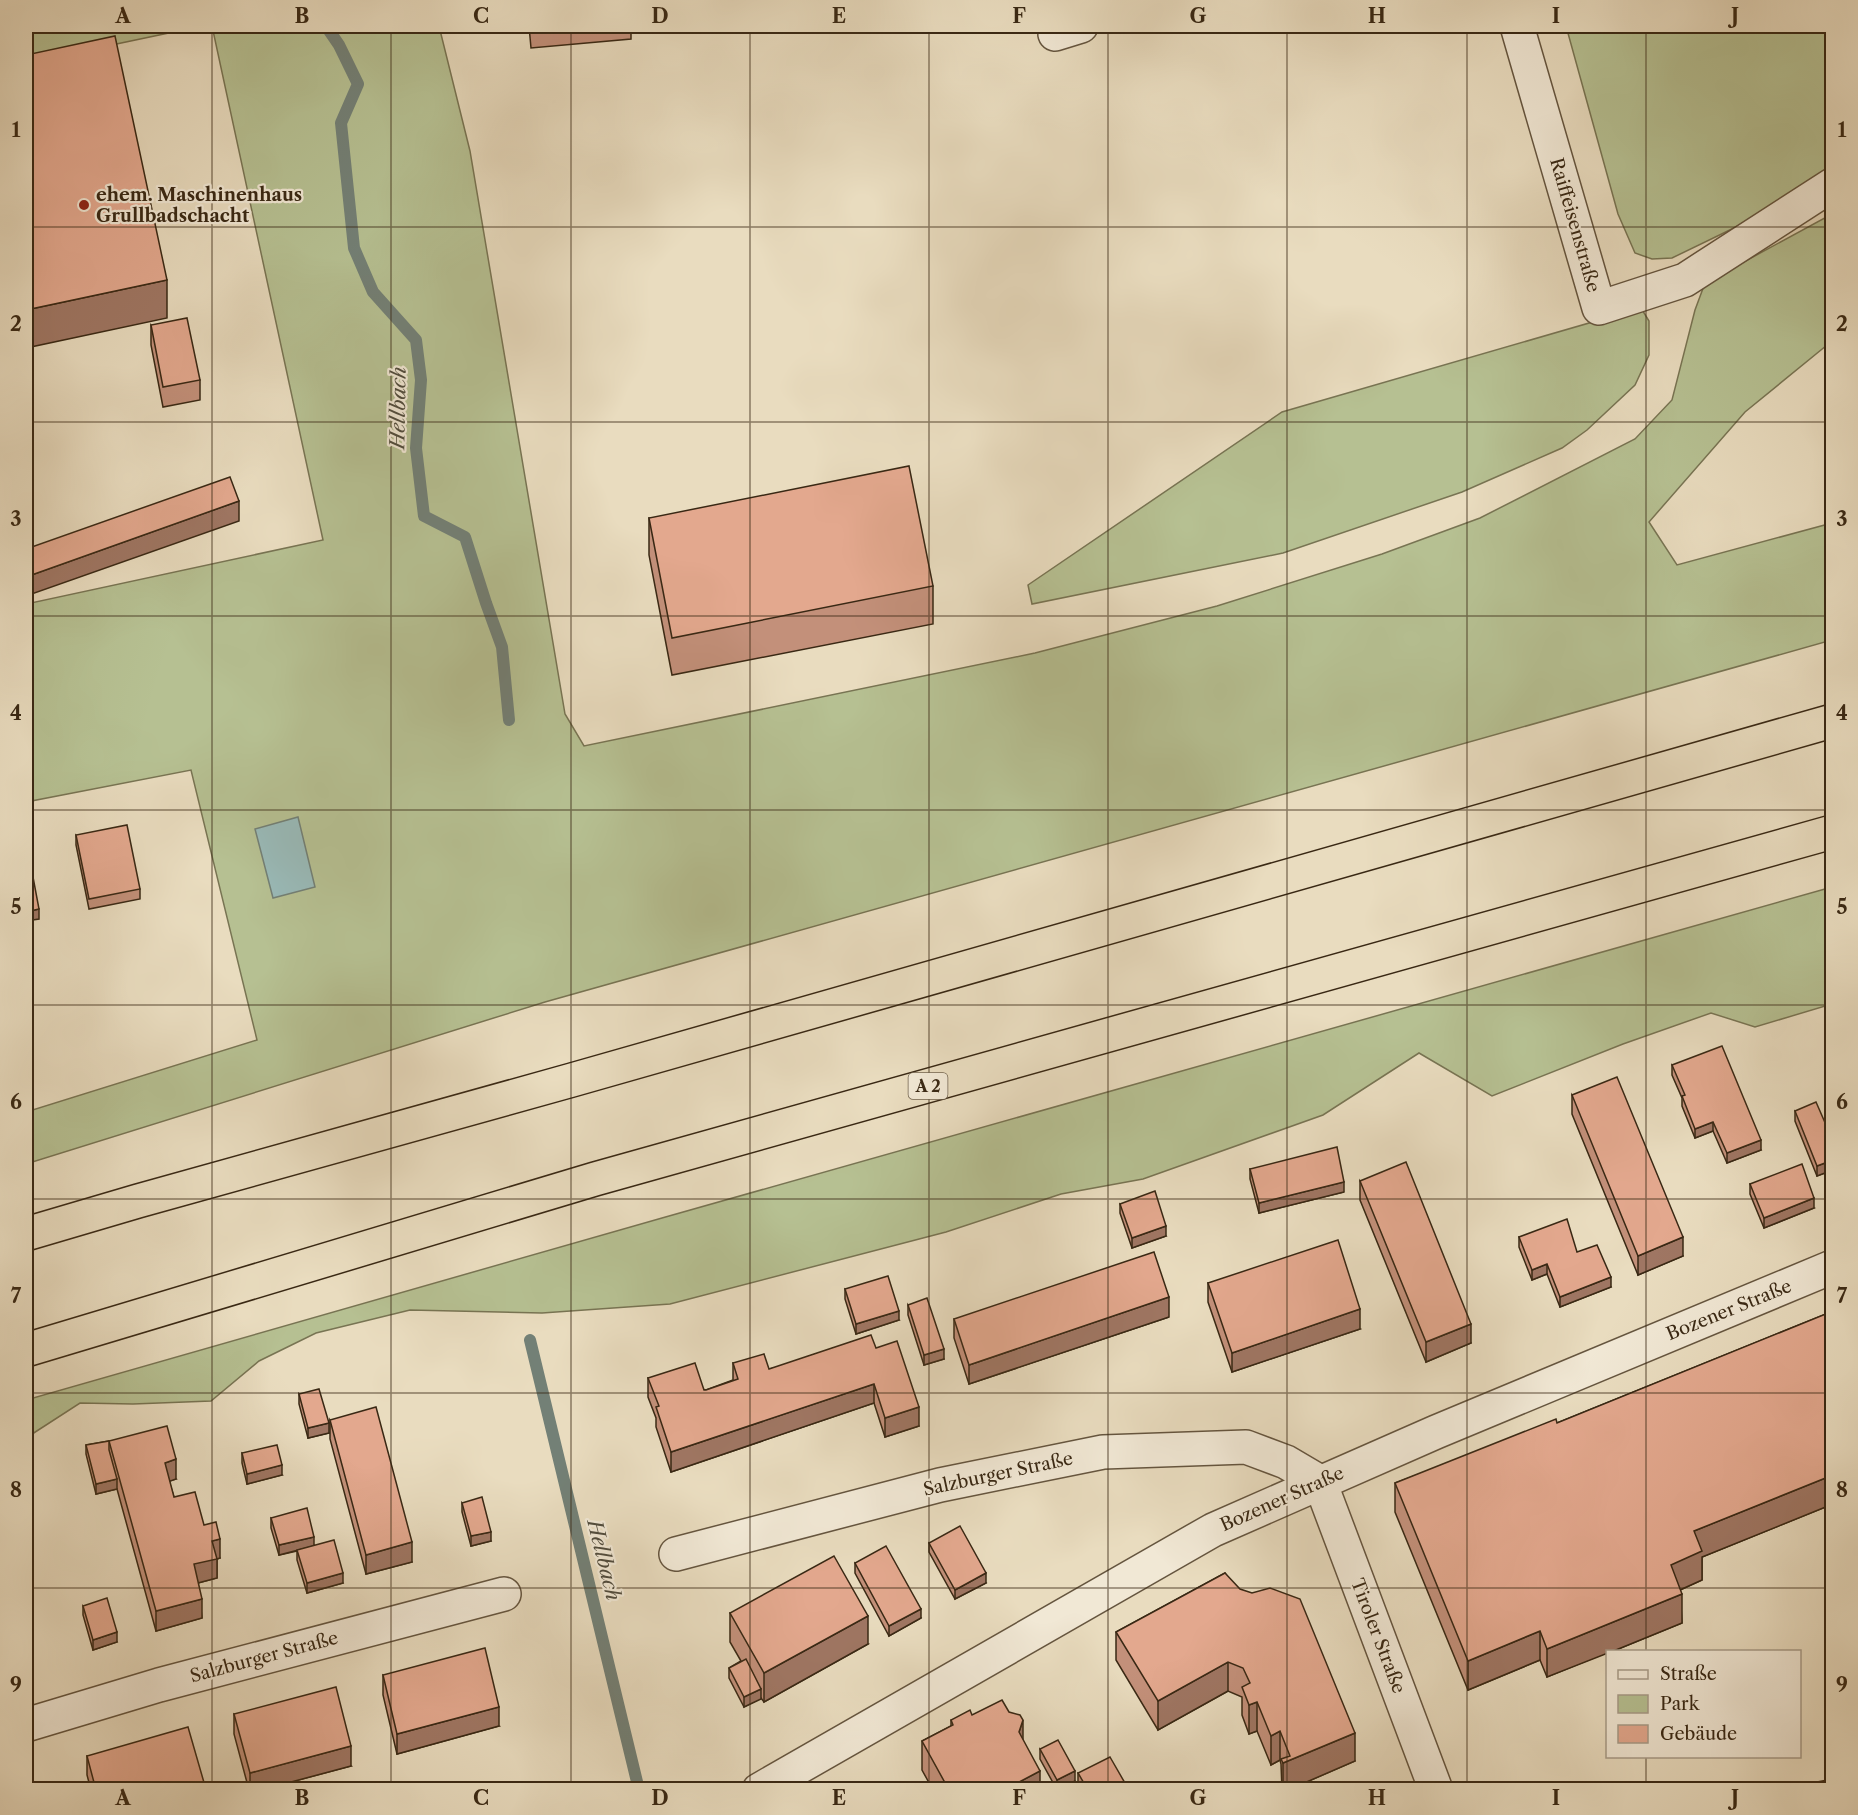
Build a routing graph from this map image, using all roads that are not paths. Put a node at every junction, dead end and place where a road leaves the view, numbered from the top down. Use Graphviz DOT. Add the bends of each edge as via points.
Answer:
graph roads {
  1 [pos="1517,26"];
  2 [pos="1833,185"];
  3 [pos="1833,721"];
  4 [pos="1833,832"];
  5 [pos="26,1234"];
  6 [pos="1833,1268"];
  7 [pos="26,1350"];
  8 [pos="1320,1482"];
  9 [pos="676,1554"];
  10 [pos="504,1594"];
  11 [pos="26,1725"];
  12 [pos="759,1790"];
  13 [pos="1436,1790"];
  1 -- 2 [label="street, Raiffeisenstraße" via="1599,308 1684,280"];
  3 -- 5 [label="highway"];
  4 -- 7 [label="highway, A 2" via="595,1179"];
  6 -- 8 [label="street, Bozener Straße"];
  8 -- 9 [label="street, Salzburger Straße" via="1286,1462 1246,1447 1103,1452 939,1485"];
  8 -- 12 [label="street, Bozener Straße" via="1213,1530"];
  8 -- 13 [label="street, Tiroler Straße"];
  10 -- 11 [label="street, Salzburger Straße" via="159,1684"];
}
